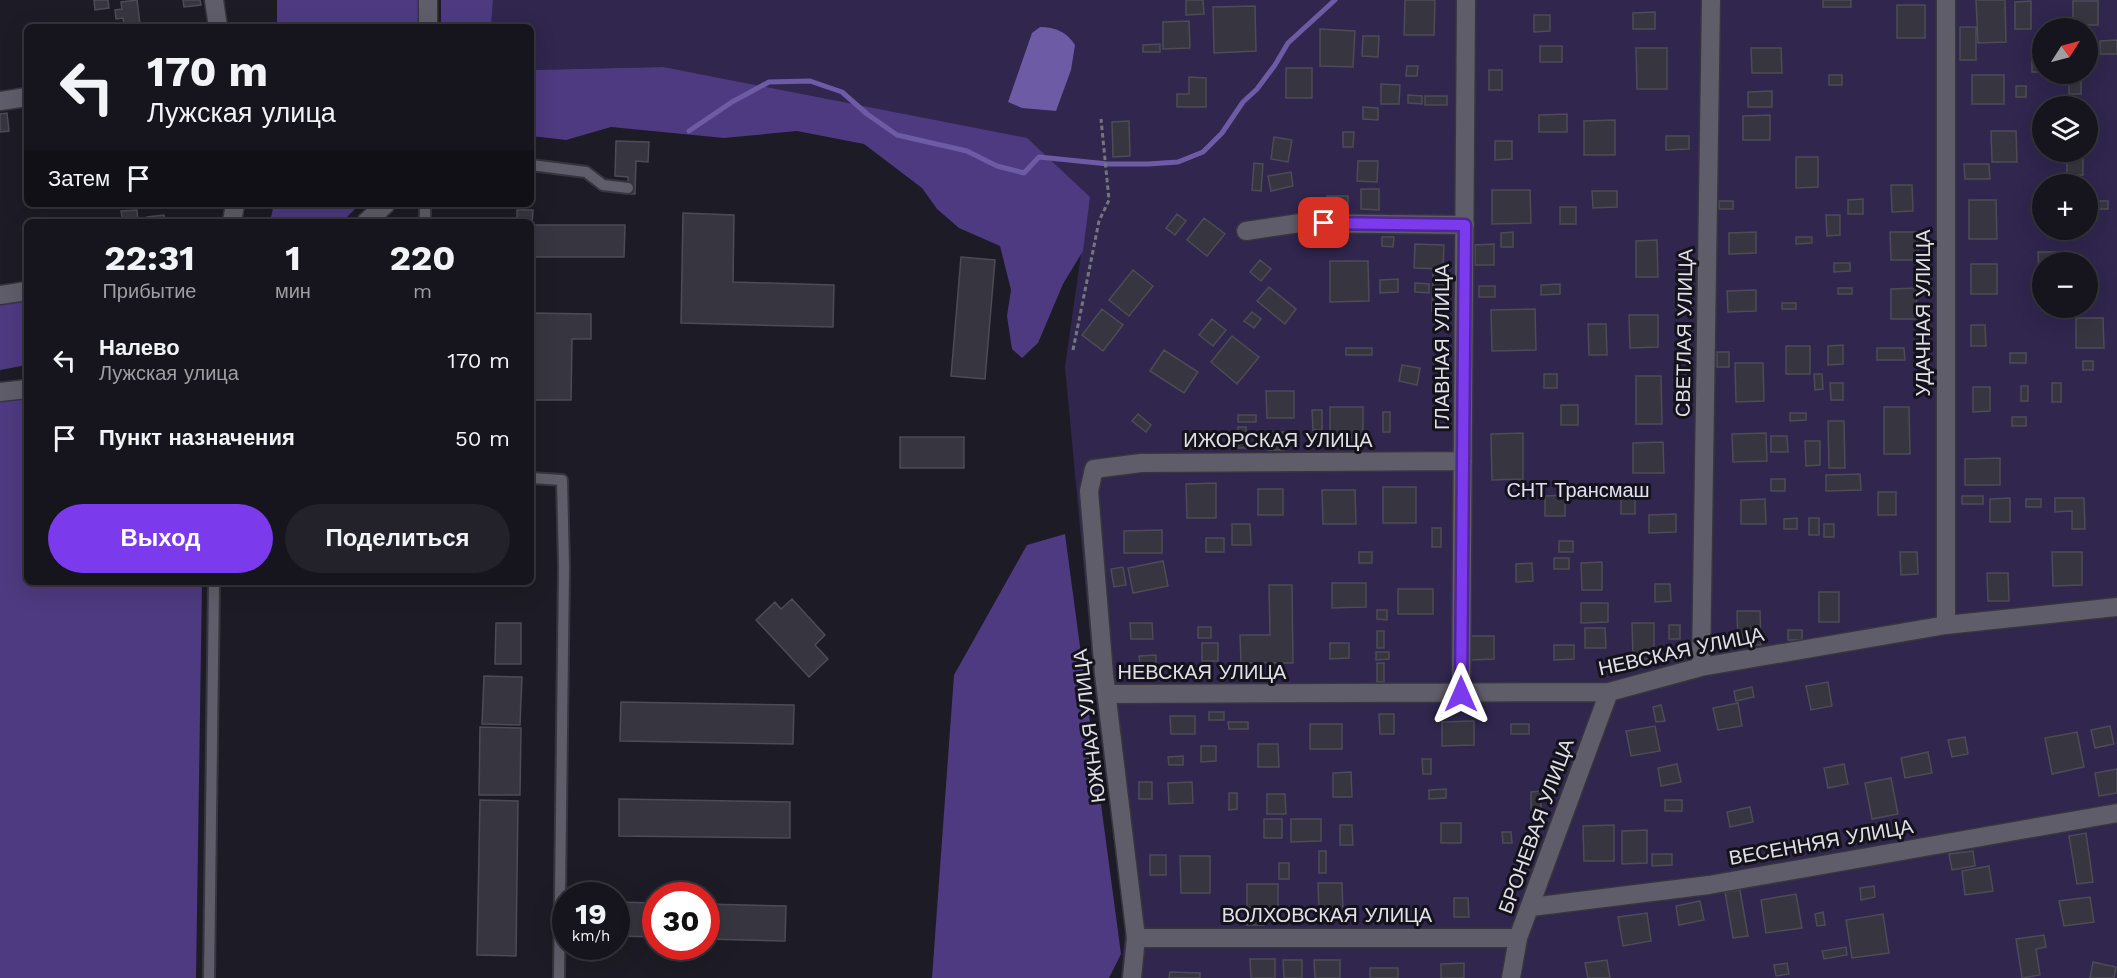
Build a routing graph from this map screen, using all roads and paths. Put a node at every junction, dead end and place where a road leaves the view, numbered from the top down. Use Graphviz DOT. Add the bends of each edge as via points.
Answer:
graph roads {
  1 [pos="214,0"];
  2 [pos="428,0"];
  3 [pos="1466,0"];
  4 [pos="1711,0"];
  5 [pos="1946,0"];
  6 [pos="218,24"];
  7 [pos="428,24"];
  8 [pos="24,97"];
  9 [pos="0,101"];
  10 [pos="1101,119"];
  11 [pos="534,165"];
  12 [pos="628,188"];
  13 [pos="384,207"];
  14 [pos="370,219"];
  15 [pos="1465,225"];
  16 [pos="1246,231"];
  17 [pos="24,291"];
  18 [pos="0,295"];
  19 [pos="1073,350"];
  20 [pos="24,388"];
  21 [pos="0,392"];
  22 [pos="1463,461"];
  23 [pos="1094,469"];
  24 [pos="534,478"];
  25 [pos="214,585"];
  26 [pos="2117,607"];
  27 [pos="1946,626"];
  28 [pos="1701,667"];
  29 [pos="1609,692"];
  30 [pos="1108,694"];
  31 [pos="1461,694"];
  32 [pos="2117,813"];
  33 [pos="1531,908"];
  34 [pos="1136,938"];
  35 [pos="1518,938"];
  36 [pos="209,978"];
  37 [pos="559,978"];
  38 [pos="1132,978"];
  39 [pos="1511,978"];
  1 -- 6 [label="street"];
  2 -- 7 [label="street"];
  3 -- 15 [label="street, ГЛАВНАЯ УЛИЦА"];
  4 -- 28 [label="street, СВЕТЛАЯ УЛИЦА"];
  5 -- 27 [label="street, УДАЧНАЯ УЛИЦА"];
  8 -- 9 [label="street"];
  10 -- 19 [label="path" via="1109,200 1099,221"];
  11 -- 12 [label="lane" via="586,172 603,185"];
  13 -- 14 [label="street"];
  15 -- 16 [label="street" via="1300,223"];
  15 -- 22 [label="street, ГЛАВНАЯ УЛИЦА"];
  17 -- 18 [label="street"];
  20 -- 21 [label="street"];
  22 -- 23 [label="street, ИЖОРСКАЯ УЛИЦА" via="1141,463"];
  22 -- 31 [label="street, ГЛАВНАЯ УЛИЦА"];
  23 -- 30 [label="street, ЮЖНАЯ УЛИЦА" via="1089,491"];
  24 -- 37 [label="lane" via="562,480"];
  25 -- 36 [label="lane"];
  26 -- 27 [label="street, НЕВСКАЯ УЛИЦА"];
  27 -- 28 [label="street, НЕВСКАЯ УЛИЦА"];
  28 -- 29 [label="street, НЕВСКАЯ УЛИЦА"];
  29 -- 31 [label="street, НЕВСКАЯ УЛИЦА"];
  29 -- 33 [label="street, БРОНЕВАЯ УЛИЦА"];
  30 -- 31 [label="street, НЕВСКАЯ УЛИЦА"];
  30 -- 34 [label="street, ЮЖНАЯ УЛИЦА"];
  32 -- 33 [label="street, ВЕСЕННЯЯ УЛИЦА" via="1709,885"];
  33 -- 35 [label="street, БРОНЕВАЯ УЛИЦА"];
  34 -- 35 [label="street, ВОЛХОВСКАЯ УЛИЦА"];
  34 -- 38 [label="street, ЮЖНАЯ УЛИЦА"];
  35 -- 39 [label="street, БРОНЕВАЯ УЛИЦА"];
}
